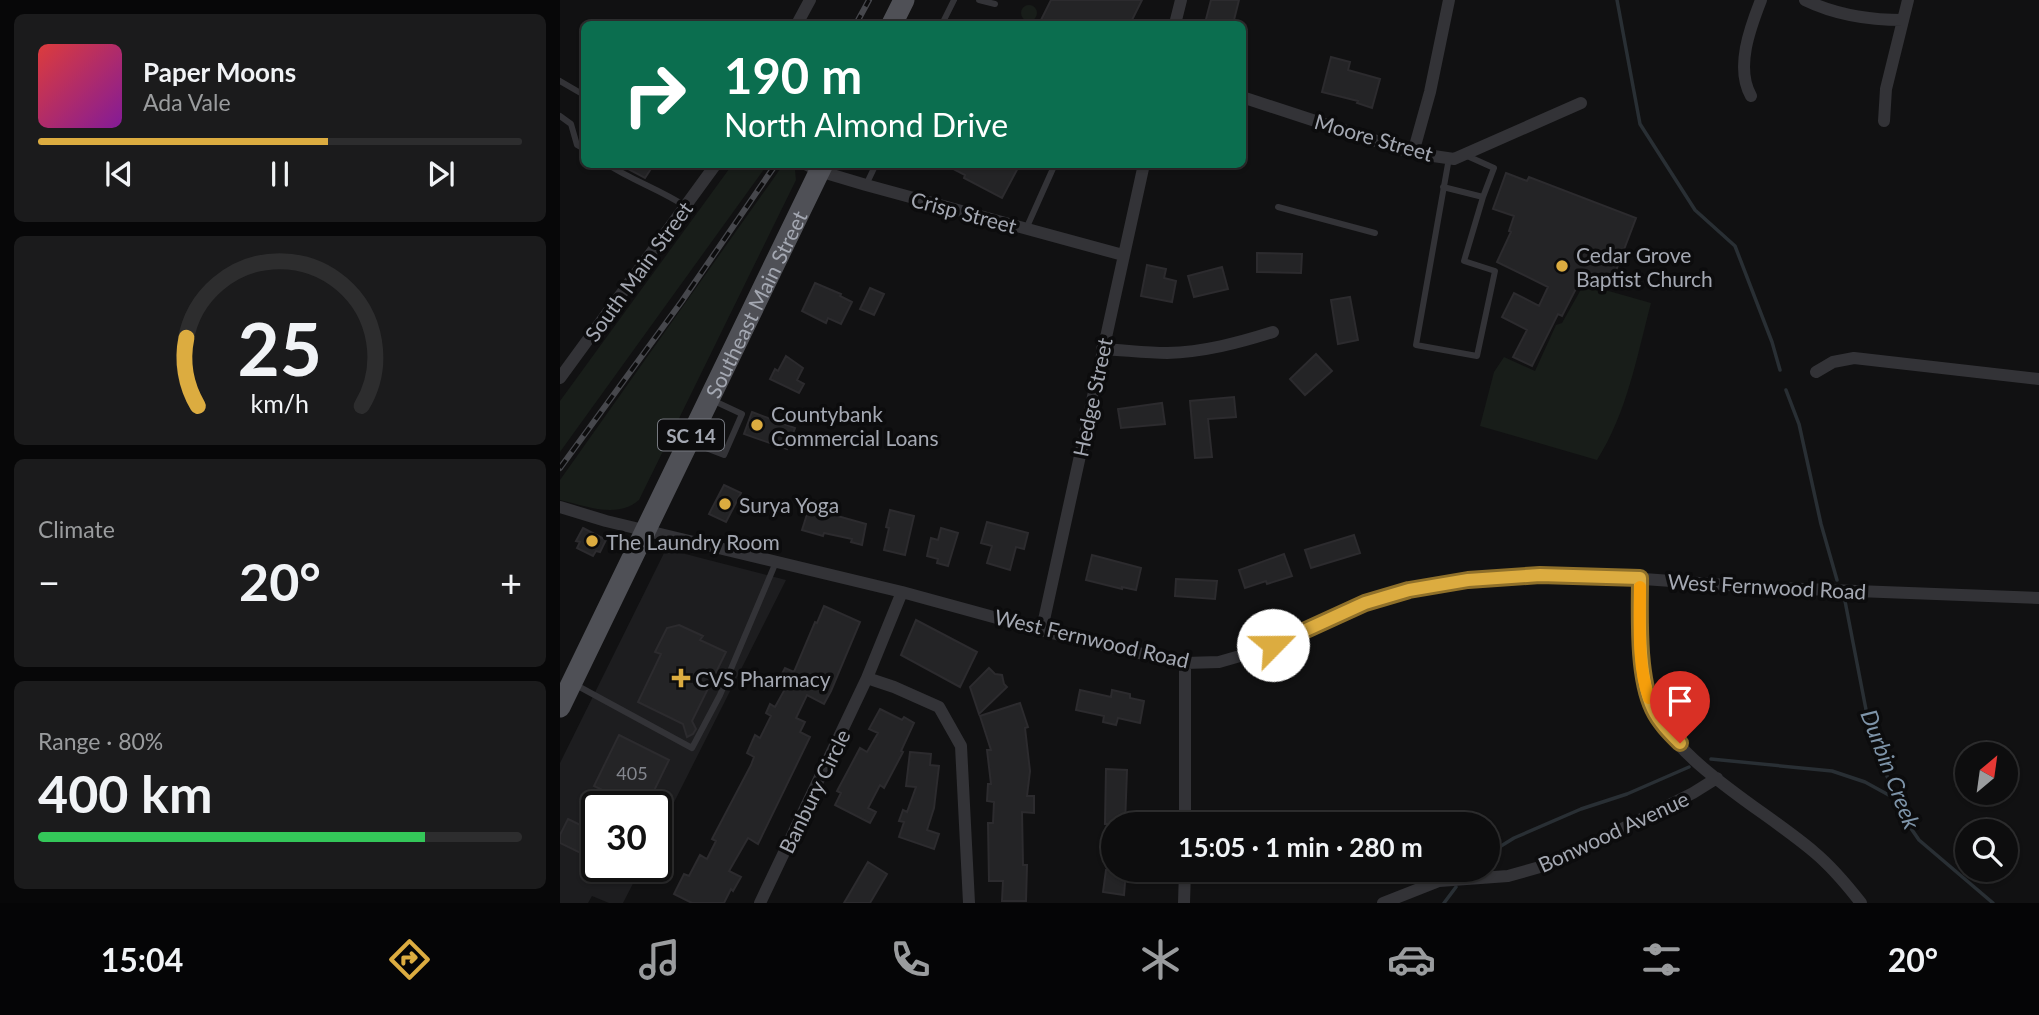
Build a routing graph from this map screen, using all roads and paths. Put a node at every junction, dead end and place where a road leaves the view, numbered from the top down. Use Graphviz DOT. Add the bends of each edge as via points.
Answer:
graph roads {
  1 [pos="810,0"];
  2 [pos="904,0"];
  3 [pos="954,0"];
  4 [pos="979,0"];
  5 [pos="1181,0"];
  6 [pos="1449,0"];
  7 [pos="1761,0"];
  8 [pos="1805,0"];
  9 [pos="1908,0"];
  10 [pos="995,4"];
  11 [pos="1903,20"];
  12 [pos="799,21"];
  13 [pos="893,21"];
  14 [pos="944,21"];
  15 [pos="1176,21"];
  16 [pos="560,82"];
  17 [pos="581,93"];
  18 [pos="1751,96"];
  19 [pos="1246,98"];
  20 [pos="1581,103"];
  21 [pos="560,116"];
  22 [pos="1884,121"];
  23 [pos="581,147"];
  24 [pos="1413,153"];
  25 [pos="1464,155"];
  26 [pos="1448,158"];
  27 [pos="613,168"];
  28 [pos="708,168"];
  29 [pos="816,168"];
  30 [pos="819,168"];
  31 [pos="874,168"];
  32 [pos="1053,168"];
  33 [pos="1143,168"];
  34 [pos="866,185"];
  35 [pos="1443,187"];
  36 [pos="1483,197"];
  37 [pos="685,206"];
  38 [pos="1278,207"];
  39 [pos="1026,229"];
  40 [pos="1375,233"];
  41 [pos="1123,255"];
  42 [pos="1273,332"];
  43 [pos="1102,349"];
  44 [pos="1816,372"];
  45 [pos="560,378"];
  46 [pos="2039,379"];
  47 [pos="709,398"];
  48 [pos="688,441"];
  49 [pos="560,507"];
  50 [pos="645,529"];
  51 [pos="777,561"];
  52 [pos="1640,578"];
  53 [pos="902,592"];
  54 [pos="2039,598"];
  55 [pos="1042,629"];
  56 [pos="1185,663"];
  57 [pos="867,678"];
  58 [pos="572,682"];
  59 [pos="560,707"];
  60 [pos="1717,778"];
  61 [pos="1185,812"];
  62 [pos="1185,882"];
  63 [pos="760,903"];
  64 [pos="969,903"];
  65 [pos="1184,903"];
  66 [pos="1383,903"];
  67 [pos="1861,903"];
  1 -- 12 [label="street"];
  2 -- 13 [label="main road"];
  3 -- 14 [label="lane"];
  4 -- 10 [label="lane"];
  5 -- 15 [label="street"];
  6 -- 24 [label="street"];
  7 -- 18 [label="street" via="1743,65"];
  8 -- 11 [label="street" via="1867,20"];
  9 -- 11 [label="street"];
  11 -- 22 [label="street" via="1886,89"];
  16 -- 17 [label="lane"];
  19 -- 24 [label="street, Moore Street"];
  20 -- 25 [label="street, Moore Street"];
  21 -- 23 [label="lane" via="570,124"];
  24 -- 26 [label="street, Moore Street"];
  25 -- 26 [label="street, Moore Street"];
  25 -- 36 [label="lane" via="1494,168"];
  26 -- 35 [label="lane"];
  27 -- 37 [label="lane"];
  28 -- 37 [label="street, South Main Street"];
  29 -- 47 [label="main road, Southeast Main Street / SC 14"];
  30 -- 34 [label="street, Crisp Street"];
  31 -- 34 [label="lane"];
  32 -- 39 [label="lane"];
  33 -- 41 [label="street, Hedge Street"];
  34 -- 39 [label="street, Crisp Street"];
  35 -- 36 [label="lane"];
  35 -- 36 [label="lane" via="1416,345 1476,356 1495,271 1464,261"];
  37 -- 45 [label="street, South Main Street"];
  38 -- 40 [label="lane"];
  39 -- 41 [label="street, Crisp Street"];
  41 -- 43 [label="street, Hedge Street"];
  42 -- 43 [label="street" via="1213,349 1171,353"];
  43 -- 55 [label="street, Hedge Street"];
  44 -- 46 [label="street" via="1833,362 1854,358"];
  47 -- 48 [label="main road, Southeast Main Street / SC 14"];
  47 -- 48 [label="lane" via="742,414 724,455"];
  48 -- 50 [label="main road, Southeast Main Street / SC 14"];
  49 -- 50 [label="street, West Fernwood Road"];
  50 -- 51 [label="street, West Fernwood Road"];
  50 -- 58 [label="main road, Southeast Main Street / SC 14"];
  51 -- 53 [label="street, West Fernwood Road"];
  51 -- 58 [label="lane" via="720,695 692,748"];
  52 -- 54 [label="street, West Fernwood Road"];
  52 -- 56 [label="street, West Fernwood Road" via="1540,575 1409,590 1365,603 1254,652 1219,662"];
  52 -- 60 [label="street" via="1644,682 1653,708 1676,739"];
  53 -- 55 [label="street, West Fernwood Road"];
  53 -- 57 [label="street, Banbury Circle"];
  55 -- 56 [label="street, West Fernwood Road"];
  56 -- 61 [label="street"];
  57 -- 63 [label="street, Banbury Circle"];
  57 -- 64 [label="street" via="939,707 961,746"];
  58 -- 59 [label="main road, Southeast Main Street / SC 14"];
  60 -- 66 [label="street, Bonwood Avenue" via="1554,863 1508,876 1439,881"];
  60 -- 67 [label="street" via="1814,852"];
  62 -- 65 [label="street"];
}
